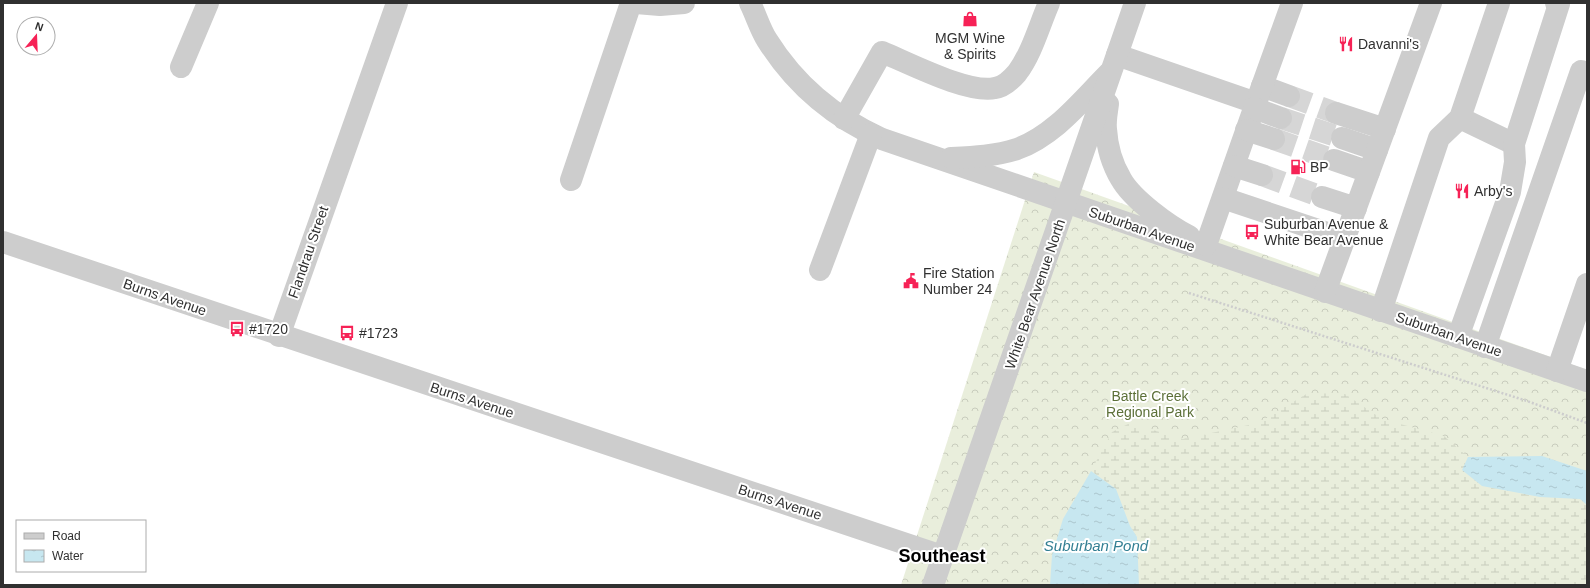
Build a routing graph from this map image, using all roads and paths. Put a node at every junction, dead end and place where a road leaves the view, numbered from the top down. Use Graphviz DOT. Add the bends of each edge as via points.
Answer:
graph roads {
  1 [pos="208,3"];
  2 [pos="397,3"];
  3 [pos="631,3"];
  4 [pos="636,3"];
  5 [pos="684,3"];
  6 [pos="750,3"];
  7 [pos="1049,3"];
  8 [pos="1135,3"];
  9 [pos="1292,3"];
  10 [pos="1431,3"];
  11 [pos="1499,3"];
  12 [pos="1556,3"];
  13 [pos="1115,62"];
  14 [pos="181,67"];
  15 [pos="1587,73"];
  16 [pos="1289,96"];
  17 [pos="1257,99"];
  18 [pos="1336,113"];
  19 [pos="1281,118"];
  20 [pos="1460,118"];
  21 [pos="844,119"];
  22 [pos="1385,129"];
  23 [pos="1246,130"];
  24 [pos="871,134"];
  25 [pos="1342,138"];
  26 [pos="1274,139"];
  27 [pos="1514,144"];
  28 [pos="1377,150"];
  29 [pos="941,159"];
  30 [pos="1334,160"];
  31 [pos="1234,166"];
  32 [pos="1369,172"];
  33 [pos="1262,175"];
  34 [pos="571,180"];
  35 [pos="1322,196"];
  36 [pos="1223,198"];
  37 [pos="1067,202"];
  38 [pos="1356,208"];
  39 [pos="1345,239"];
  40 [pos="3,242"];
  41 [pos="1206,246"];
  42 [pos="1238,262"];
  43 [pos="820,270"];
  44 [pos="1587,284"];
  45 [pos="1325,292"];
  46 [pos="1189,293"];
  47 [pos="1381,311"];
  48 [pos="279,336"];
  49 [pos="1458,337"];
  50 [pos="1486,347"];
  51 [pos="1557,371"];
  52 [pos="1586,378"];
  53 [pos="1587,423"];
  54 [pos="942,556"];
  55 [pos="933,585"];
  1 -- 14 [label="street"];
  2 -- 48 [label="street, Flandrau Street"];
  3 -- 34 [label="street"];
  4 -- 5 [label="street"];
  6 -- 21 [label="street, Suburban Avenue" via="766,39 791,74 816,99"];
  7 -- 21 [label="street" via="1028,55 1007,83 996,88 966,86 882,52"];
  8 -- 13 [label="street, White Bear Avenue North"];
  9 -- 17 [label="street"];
  10 -- 22 [label="street"];
  11 -- 20 [label="street"];
  12 -- 27 [label="street" via="1559,4"];
  13 -- 17 [label="street"];
  13 -- 29 [label="street" via="1060,124 1043,136 1017,149 989,155"];
  13 -- 37 [label="street, White Bear Avenue North"];
  13 -- 41 [label="street" via="1106,128 1111,158 1121,180 1141,202 1176,230"];
  15 -- 50 [label="street" via="1580,71"];
  16 -- 17 [label="street"];
  17 -- 19 [label="street"];
  17 -- 23 [label="street"];
  18 -- 22 [label="street"];
  20 -- 27 [label="street"];
  20 -- 47 [label="street" via="1439,138"];
  21 -- 24 [label="street, Suburban Avenue"];
  22 -- 28 [label="street"];
  23 -- 26 [label="street"];
  23 -- 31 [label="street"];
  24 -- 29 [label="street, Suburban Avenue"];
  24 -- 43 [label="street"];
  25 -- 28 [label="street"];
  27 -- 49 [label="street" via="1515,162 1510,192"];
  28 -- 32 [label="street"];
  29 -- 37 [label="street, Suburban Avenue"];
  30 -- 32 [label="street"];
  31 -- 33 [label="street"];
  31 -- 36 [label="street"];
  32 -- 38 [label="street"];
  35 -- 38 [label="street"];
  36 -- 39 [label="street"];
  36 -- 41 [label="street"];
  37 -- 42 [label="street, Suburban Avenue"];
  37 -- 54 [label="street, White Bear Avenue North"];
  38 -- 39 [label="street"];
  39 -- 45 [label="street"];
  40 -- 48 [label="street, Burns Avenue"];
  41 -- 42 [label="street"];
  42 -- 45 [label="street, Suburban Avenue"];
  44 -- 51 [label="street"];
  45 -- 47 [label="street, Suburban Avenue"];
  46 -- 53 [label="path" via="1527,401"];
  47 -- 49 [label="street, Suburban Avenue"];
  48 -- 54 [label="street, Burns Avenue"];
  49 -- 50 [label="street, Suburban Avenue"];
  50 -- 51 [label="street, Suburban Avenue"];
  51 -- 52 [label="street, Suburban Avenue"];
  54 -- 55 [label="street, White Bear Avenue North"];
}
